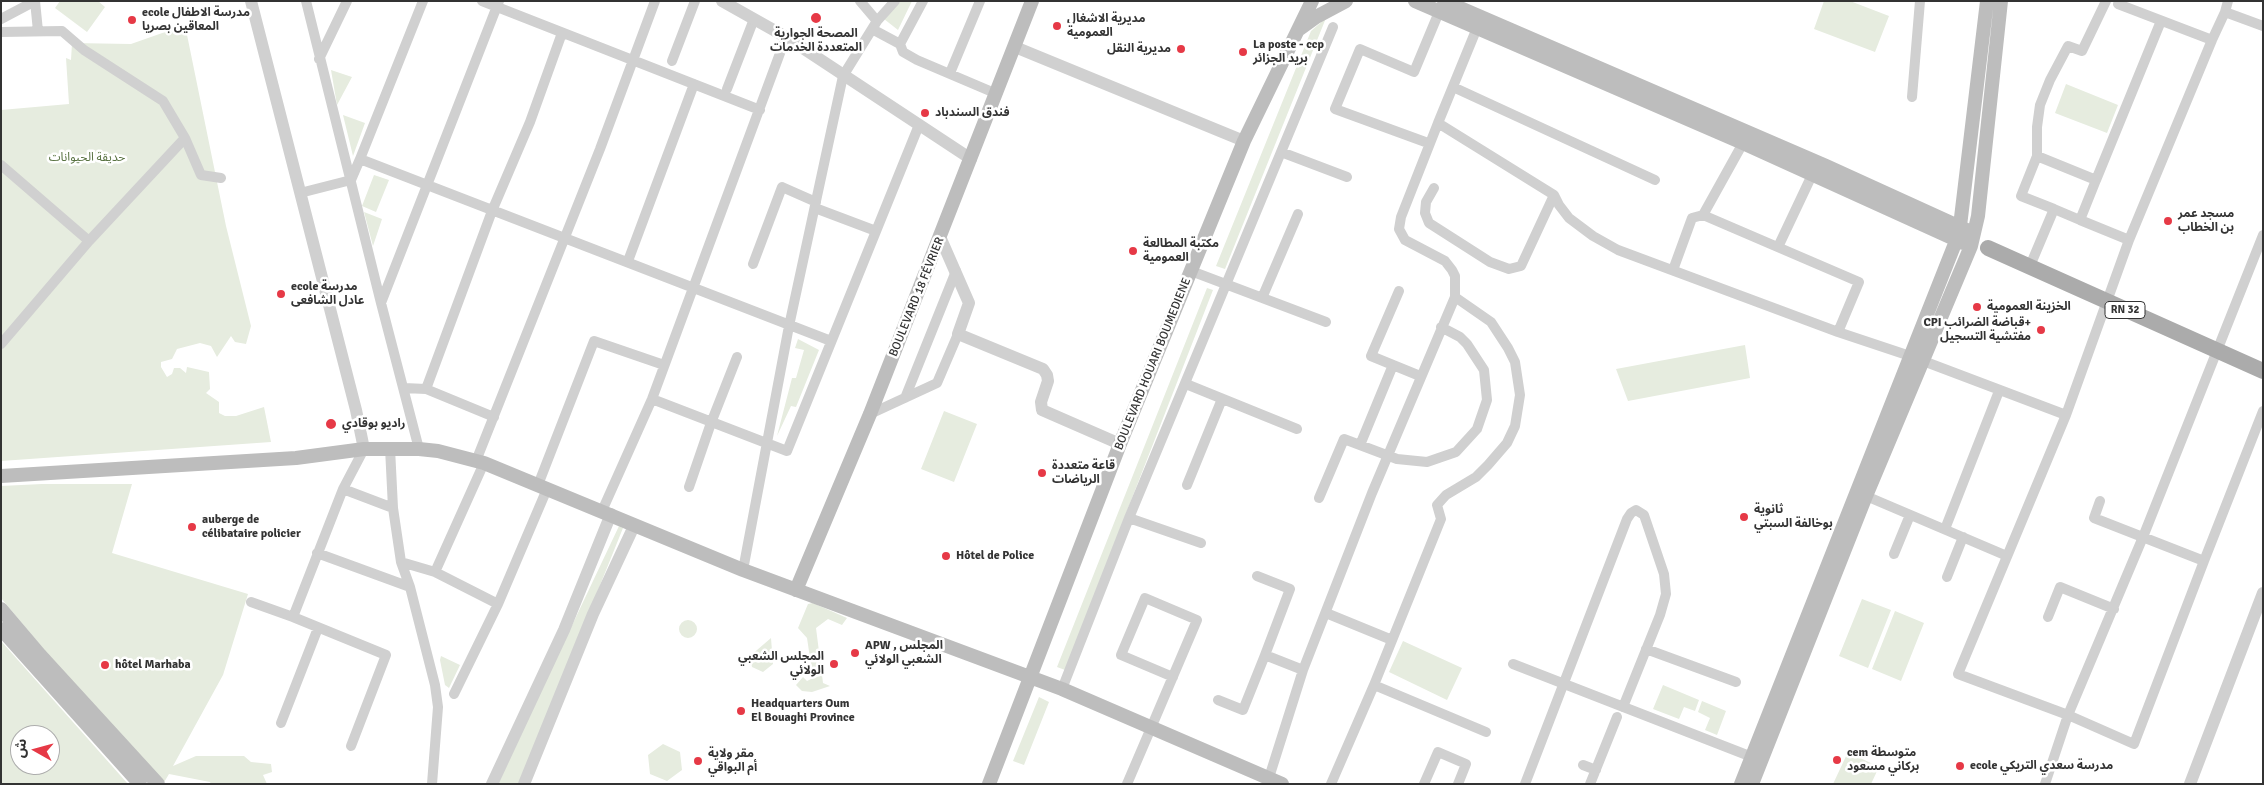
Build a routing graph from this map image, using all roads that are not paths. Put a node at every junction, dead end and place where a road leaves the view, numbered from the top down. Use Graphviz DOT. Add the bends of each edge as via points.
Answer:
graph roads {
  1 [pos="35,1"];
  2 [pos="251,1"];
  3 [pos="306,1"];
  4 [pos="346,1"];
  5 [pos="423,1"];
  6 [pos="482,1"];
  7 [pos="655,1"];
  8 [pos="695,1"];
  9 [pos="722,1"];
  10 [pos="860,1"];
  11 [pos="895,1"];
  12 [pos="923,1"];
  13 [pos="980,1"];
  14 [pos="1032,1"];
  15 [pos="1304,1"];
  16 [pos="1312,1"];
  17 [pos="1346,1"];
  18 [pos="1415,1"];
  19 [pos="1920,1"];
  20 [pos="1987,1"];
  21 [pos="2001,1"];
  22 [pos="2106,1"];
  23 [pos="2117,2"];
  24 [pos="498,4"];
  25 [pos="1442,6"];
  26 [pos="2227,6"];
  27 [pos="1,19"];
  28 [pos="754,19"];
  29 [pos="2161,21"];
  30 [pos="1479,23"];
  31 [pos="874,25"];
  32 [pos="2263,26"];
  33 [pos="1333,27"];
  34 [pos="38,31"];
  35 [pos="1,32"];
  36 [pos="1295,32"];
  37 [pos="562,34"];
  38 [pos="786,37"];
  39 [pos="2212,40"];
  40 [pos="900,44"];
  41 [pos="1015,47"];
  42 [pos="319,59"];
  43 [pos="633,60"];
  44 [pos="672,61"];
  45 [pos="950,73"];
  46 [pos="843,76"];
  47 [pos="694,84"];
  48 [pos="1453,87"];
  49 [pos="727,90"];
  50 [pos="997,94"];
  51 [pos="1912,98"];
  52 [pos="760,110"];
  53 [pos="1438,123"];
  54 [pos="919,125"];
  55 [pos="185,138"];
  56 [pos="1244,141"];
  57 [pos="1428,143"];
  58 [pos="1743,143"];
  59 [pos="1281,152"];
  60 [pos="2038,156"];
  61 [pos="360,159"];
  62 [pos="971,159"];
  63 [pos="1,165"];
  64 [pos="1812,175"];
  65 [pos="1347,177"];
  66 [pos="221,178"];
  67 [pos="351,180"];
  68 [pos="1655,180"];
  69 [pos="2096,180"];
  70 [pos="429,184"];
  71 [pos="1434,188"];
  72 [pos="300,193"];
  73 [pos="1554,195"];
  74 [pos="816,205"];
  75 [pos="2054,209"];
  76 [pos="492,211"];
  77 [pos="1298,214"];
  78 [pos="1703,215"];
  79 [pos="2080,220"];
  80 [pos="1960,226"];
  81 [pos="876,230"];
  82 [pos="2263,235"];
  83 [pos="565,238"];
  84 [pos="940,239"];
  85 [pos="1973,240"];
  86 [pos="2129,240"];
  87 [pos="89,241"];
  88 [pos="1956,241"];
  89 [pos="1778,247"];
  90 [pos="1988,248"];
  91 [pos="628,261"];
  92 [pos="753,264"];
  93 [pos="2030,266"];
  94 [pos="1673,270"];
  95 [pos="956,271"];
  96 [pos="1191,271"];
  97 [pos="1225,284"];
  98 [pos="694,288"];
  99 [pos="1399,291"];
  100 [pos="1455,297"];
  101 [pos="1262,298"];
  102 [pos="2106,301"];
  103 [pos="381,303"];
  104 [pos="1326,322"];
  105 [pos="789,326"];
  106 [pos="1441,327"];
  107 [pos="1838,332"];
  108 [pos="958,334"];
  109 [pos="831,341"];
  110 [pos="1,344"];
  111 [pos="2218,351"];
  112 [pos="737,357"];
  113 [pos="1917,358"];
  114 [pos="664,365"];
  115 [pos="1393,365"];
  116 [pos="2263,370"];
  117 [pos="1420,376"];
  118 [pos="1186,384"];
  119 [pos="404,388"];
  120 [pos="426,389"];
  121 [pos="1999,391"];
  122 [pos="905,398"];
  123 [pos="652,399"];
  124 [pos="1222,399"];
  125 [pos="2263,411"];
  126 [pos="870,414"];
  127 [pos="2066,415"];
  128 [pos="494,417"];
  129 [pos="711,423"];
  130 [pos="1296,429"];
  131 [pos="768,444"];
  132 [pos="1120,444"];
  133 [pos="1360,445"];
  134 [pos="390,448"];
  135 [pos="364,449"];
  136 [pos="419,449"];
  137 [pos="1387,455"];
  138 [pos="480,462"];
  139 [pos="1,476"];
  140 [pos="1187,485"];
  141 [pos="542,487"];
  142 [pos="689,487"];
  143 [pos="343,488"];
  144 [pos="1866,496"];
  145 [pos="1319,498"];
  146 [pos="2100,501"];
  147 [pos="393,508"];
  148 [pos="606,512"];
  149 [pos="1910,515"];
  150 [pos="1129,518"];
  151 [pos="634,526"];
  152 [pos="1945,529"];
  153 [pos="1963,537"];
  154 [pos="2143,537"];
  155 [pos="1201,543"];
  156 [pos="317,553"];
  157 [pos="1894,554"];
  158 [pos="2007,556"];
  159 [pos="2204,561"];
  160 [pos="401,562"];
  161 [pos="743,570"];
  162 [pos="435,572"];
  163 [pos="1257,576"];
  164 [pos="1947,577"];
  165 [pos="410,587"];
  166 [pos="796,590"];
  167 [pos="2263,593"];
  168 [pos="251,602"];
  169 [pos="498,604"];
  170 [pos="1,608"];
  171 [pos="2114,609"];
  172 [pos="1326,613"];
  173 [pos="2048,616"];
  174 [pos="292,617"];
  175 [pos="318,628"];
  176 [pos="1,629"];
  177 [pos="1392,640"];
  178 [pos="1646,649"];
  179 [pos="1264,655"];
  180 [pos="1513,664"];
  181 [pos="1302,670"];
  182 [pos="1173,677"];
  183 [pos="1030,678"];
  184 [pos="1736,682"];
  185 [pos="1564,684"];
  186 [pos="1374,685"];
  187 [pos="1062,690"];
  188 [pos="454,694"];
  189 [pos="1218,700"];
  190 [pos="1623,707"];
  191 [pos="2068,715"];
  192 [pos="1617,717"];
  193 [pos="281,723"];
  194 [pos="1151,728"];
  195 [pos="1486,732"];
  196 [pos="351,746"];
  197 [pos="1752,757"];
  198 [pos="1583,765"];
  199 [pos="1596,770"];
  200 [pos="1273,782"];
  201 [pos="1427,783"];
  202 [pos="140,784"];
  203 [pos="158,784"];
  204 [pos="432,784"];
  205 [pos="492,784"];
  206 [pos="524,784"];
  207 [pos="989,784"];
  208 [pos="1127,784"];
  209 [pos="1331,784"];
  210 [pos="1458,784"];
  211 [pos="1525,784"];
  212 [pos="1590,784"];
  213 [pos="1741,784"];
  214 [pos="1752,784"];
  215 [pos="2045,784"];
  216 [pos="2190,784"];
  1 -- 27 [label="street"];
  1 -- 34 [label="street"];
  2 -- 72 [label="street"];
  3 -- 42 [label="street"];
  4 -- 42 [label="street"];
  5 -- 61 [label="street"];
  6 -- 24 [label="street"];
  7 -- 43 [label="street"];
  8 -- 44 [label="street"];
  9 -- 28 [label="street"];
  10 -- 31 [label="street"];
  11 -- 31 [label="street"];
  12 -- 40 [label="street"];
  13 -- 45 [label="street"];
  14 -- 41 [label="main road, BOULEVARD 18 FÉVRIER"];
  15 -- 36 [label="main road, BOULEVARD HOUARI BOUMEDIENE"];
  16 -- 36 [label="main road, BOULEVARD HOUARI BOUMEDIENE"];
  17 -- 36 [label="main road"];
  18 -- 25 [label="main road"];
  19 -- 51 [label="street"];
  20 -- 80 [label="main road"];
  21 -- 85 [label="main road"];
  22 -- 60 [label="street" via="2082,51 2068,46 2050,80 2040,105"];
  23 -- 29 [label="street"];
  24 -- 37 [label="street"];
  24 -- 70 [label="street"];
  25 -- 30 [label="main road"];
  25 -- 57 [label="street" via="1414,72 1360,49 1336,109"];
  26 -- 32 [label="street"];
  26 -- 39 [label="street"];
  28 -- 38 [label="street"];
  28 -- 49 [label="street"];
  29 -- 39 [label="street"];
  29 -- 69 [label="street"];
  30 -- 48 [label="street"];
  30 -- 58 [label="main road"];
  30 -- 80 [label="main road" via="1826,166"];
  31 -- 40 [label="street"];
  31 -- 46 [label="street"];
  33 -- 59 [label="street"];
  34 -- 35 [label="street"];
  34 -- 55 [label="street" via="62,31 84,50 163,101"];
  36 -- 56 [label="main road, BOULEVARD HOUARI BOUMEDIENE"];
  37 -- 43 [label="street"];
  37 -- 76 [label="street" via="530,122"];
  38 -- 46 [label="street"];
  38 -- 52 [label="street"];
  39 -- 86 [label="street"];
  40 -- 45 [label="street" via="903,52"];
  41 -- 50 [label="main road, BOULEVARD 18 FÉVRIER"];
  41 -- 56 [label="street"];
  42 -- 67 [label="street"];
  43 -- 47 [label="street"];
  43 -- 83 [label="street"];
  45 -- 50 [label="street"];
  46 -- 54 [label="street"];
  46 -- 74 [label="street"];
  47 -- 52 [label="street"];
  47 -- 91 [label="street"];
  48 -- 53 [label="street"];
  48 -- 68 [label="street"];
  50 -- 62 [label="main road, BOULEVARD 18 FÉVRIER"];
  52 -- 98 [label="street"];
  53 -- 57 [label="street"];
  53 -- 73 [label="street"];
  54 -- 62 [label="street"];
  54 -- 81 [label="street"];
  55 -- 66 [label="street" via="201,175"];
  55 -- 87 [label="street"];
  56 -- 96 [label="main road, BOULEVARD HOUARI BOUMEDIENE"];
  57 -- 100 [label="street" via="1399,229 1405,240 1445,261 1455,276"];
  58 -- 64 [label="main road"];
  58 -- 78 [label="street"];
  59 -- 65 [label="street"];
  59 -- 97 [label="street"];
  60 -- 69 [label="street"];
  60 -- 75 [label="street" via="2021,196"];
  61 -- 67 [label="street"];
  61 -- 70 [label="street"];
  62 -- 84 [label="main road, BOULEVARD 18 FÉVRIER"];
  63 -- 87 [label="street"];
  64 -- 88 [label="main road"];
  64 -- 89 [label="street"];
  67 -- 72 [label="street"];
  67 -- 103 [label="street"];
  69 -- 79 [label="street"];
  70 -- 76 [label="street"];
  70 -- 103 [label="street"];
  71 -- 73 [label="street" via="1424,213 1430,223 1483,258 1509,269 1521,266"];
  72 -- 135 [label="street"];
  73 -- 94 [label="street" via="1569,218 1600,241"];
  74 -- 81 [label="street"];
  74 -- 92 [label="street" via="782,188"];
  74 -- 105 [label="street"];
  75 -- 79 [label="street"];
  75 -- 93 [label="street"];
  76 -- 83 [label="street"];
  76 -- 120 [label="street"];
  77 -- 101 [label="street"];
  78 -- 89 [label="street"];
  78 -- 94 [label="street" via="1692,218"];
  79 -- 86 [label="street"];
  80 -- 85 [label="main road"];
  80 -- 88 [label="main road"];
  81 -- 109 [label="street"];
  82 -- 111 [label="street"];
  83 -- 91 [label="street"];
  83 -- 128 [label="street"];
  84 -- 95 [label="street"];
  84 -- 126 [label="main road, BOULEVARD 18 FÉVRIER"];
  85 -- 88 [label="main road"];
  85 -- 90 [label="main road"];
  85 -- 113 [label="main road"];
  86 -- 102 [label="street"];
  87 -- 110 [label="street"];
  88 -- 113 [label="main road"];
  89 -- 107 [label="street" via="1859,282"];
  90 -- 93 [label="main road, RN 32"];
  91 -- 98 [label="street"];
  93 -- 102 [label="main road, RN 32"];
  94 -- 107 [label="street"];
  95 -- 108 [label="street" via="969,303"];
  95 -- 122 [label="street"];
  96 -- 97 [label="street"];
  96 -- 132 [label="main road, BOULEVARD HOUARI BOUMEDIENE"];
  97 -- 101 [label="street"];
  97 -- 118 [label="street"];
  98 -- 105 [label="street"];
  98 -- 114 [label="street"];
  99 -- 115 [label="street" via="1371,356"];
  100 -- 106 [label="street"];
  100 -- 177 [label="street" via="1481,313 1501,334 1516,369 1520,395 1518,413 1515,426 1499,454 1476,477 1451,491 1437,505 1440,519"];
  101 -- 104 [label="street"];
  102 -- 111 [label="main road, RN 32"];
  102 -- 127 [label="street"];
  103 -- 119 [label="street"];
  105 -- 109 [label="street"];
  105 -- 131 [label="street"];
  106 -- 117 [label="street"];
  106 -- 137 [label="street" via="1460,337 1482,365 1488,390 1482,420 1464,445 1437,460 1417,463"];
  107 -- 113 [label="street"];
  108 -- 122 [label="street" via="937,384"];
  108 -- 132 [label="street" via="1043,369 1048,381 1041,402 1042,410"];
  109 -- 131 [label="street" via="787,450"];
  111 -- 116 [label="main road, RN 32"];
  111 -- 154 [label="street"];
  112 -- 129 [label="street"];
  113 -- 121 [label="street"];
  113 -- 144 [label="main road"];
  113 -- 197 [label="main road"];
  114 -- 123 [label="street"];
  114 -- 141 [label="street" via="594,341"];
  115 -- 117 [label="street"];
  115 -- 133 [label="street"];
  117 -- 137 [label="street"];
  118 -- 124 [label="street"];
  118 -- 150 [label="street"];
  119 -- 120 [label="street"];
  119 -- 136 [label="street"];
  120 -- 128 [label="street"];
  121 -- 127 [label="street"];
  121 -- 152 [label="street"];
  122 -- 126 [label="street"];
  123 -- 129 [label="street"];
  123 -- 148 [label="street"];
  124 -- 130 [label="street"];
  124 -- 140 [label="street"];
  125 -- 159 [label="street"];
  126 -- 166 [label="main road, BOULEVARD 18 FÉVRIER"];
  127 -- 158 [label="street"];
  128 -- 138 [label="street"];
  129 -- 131 [label="street"];
  129 -- 142 [label="street"];
  131 -- 161 [label="street"];
  132 -- 183 [label="main road, BOULEVARD HOUARI BOUMEDIENE"];
  133 -- 137 [label="street"];
  133 -- 145 [label="street" via="1344,439"];
  134 -- 135 [label="main road"];
  134 -- 136 [label="main road"];
  134 -- 147 [label="street"];
  135 -- 139 [label="main road" via="296,458"];
  135 -- 143 [label="street"];
  136 -- 138 [label="main road"];
  137 -- 172 [label="street"];
  138 -- 141 [label="main road"];
  138 -- 162 [label="street"];
  141 -- 148 [label="main road"];
  141 -- 169 [label="street"];
  143 -- 147 [label="street"];
  143 -- 156 [label="street"];
  144 -- 149 [label="street"];
  144 -- 214 [label="main road"];
  146 -- 154 [label="street" via="2094,518"];
  147 -- 160 [label="street"];
  148 -- 151 [label="main road"];
  148 -- 205 [label="street" via="564,630"];
  149 -- 152 [label="street"];
  149 -- 157 [label="street"];
  150 -- 155 [label="street"];
  150 -- 187 [label="street"];
  151 -- 161 [label="main road"];
  151 -- 206 [label="street" via="593,614"];
  152 -- 153 [label="street"];
  153 -- 158 [label="street"];
  153 -- 164 [label="street"];
  154 -- 159 [label="street"];
  154 -- 171 [label="street"];
  156 -- 165 [label="street"];
  156 -- 174 [label="street"];
  158 -- 191 [label="street" via="1958,674"];
  159 -- 191 [label="street" via="2134,744"];
  160 -- 162 [label="street"];
  160 -- 165 [label="street"];
  161 -- 166 [label="main road"];
  162 -- 169 [label="street"];
  163 -- 179 [label="street" via="1290,589"];
  165 -- 204 [label="street" via="438,707"];
  166 -- 183 [label="main road"];
  167 -- 216 [label="street"];
  168 -- 174 [label="street"];
  169 -- 188 [label="street"];
  170 -- 203 [label="main road"];
  171 -- 173 [label="street" via="2060,587"];
  171 -- 191 [label="street"];
  172 -- 177 [label="street"];
  172 -- 181 [label="street"];
  174 -- 175 [label="street"];
  175 -- 193 [label="street"];
  175 -- 196 [label="street" via="386,655"];
  176 -- 202 [label="main road"];
  177 -- 186 [label="street"];
  178 -- 184 [label="street"];
  178 -- 185 [label="street" via="1666,594 1664,574 1644,516 1636,510 1627,519"];
  178 -- 190 [label="street"];
  179 -- 181 [label="street"];
  179 -- 189 [label="street" via="1243,710"];
  180 -- 185 [label="street"];
  181 -- 200 [label="street"];
  182 -- 182 [label="street" via="1197,620 1145,598 1121,655"];
  182 -- 194 [label="street"];
  183 -- 187 [label="main road"];
  183 -- 207 [label="main road, BOULEVARD HOUARI BOUMEDIENE"];
  185 -- 190 [label="street"];
  185 -- 211 [label="street"];
  186 -- 195 [label="street"];
  186 -- 209 [label="street"];
  187 -- 194 [label="main road"];
  190 -- 197 [label="street"];
  191 -- 215 [label="street"];
  192 -- 199 [label="street"];
  194 -- 200 [label="main road"];
  194 -- 208 [label="street"];
  197 -- 213 [label="main road"];
  198 -- 199 [label="street"];
  199 -- 212 [label="street"];
  201 -- 210 [label="street" via="1438,752 1466,764"];
}
